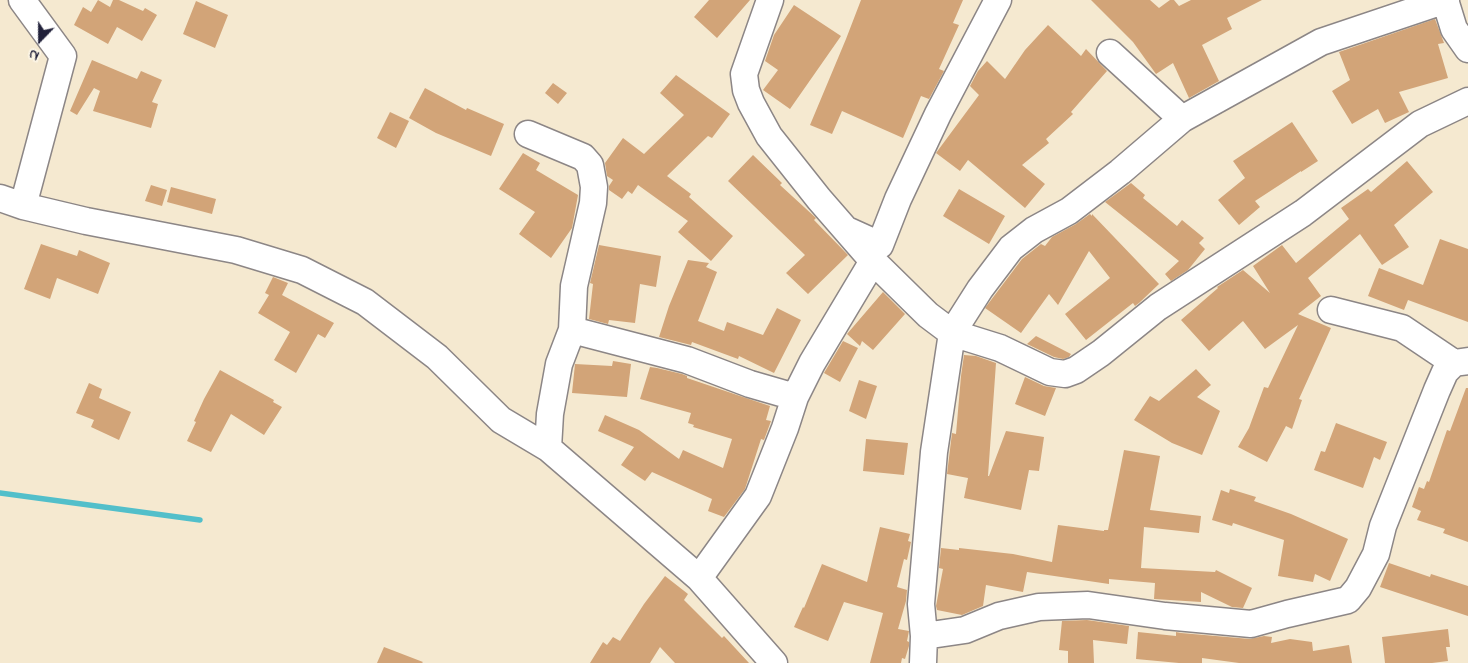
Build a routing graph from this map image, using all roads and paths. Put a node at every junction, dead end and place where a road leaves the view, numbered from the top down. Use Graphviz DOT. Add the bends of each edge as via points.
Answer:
graph roads {
  1 [pos="22,0"];
  2 [pos="770,0"];
  3 [pos="998,0"];
  4 [pos="1445,0"];
  5 [pos="1468,49"];
  6 [pos="1110,53"];
  7 [pos="1468,101"];
  8 [pos="1182,119"];
  9 [pos="528,134"];
  10 [pos="12,202"];
  11 [pos="846,230"];
  12 [pos="873,261"];
  13 [pos="1331,310"];
  14 [pos="572,330"];
  15 [pos="952,333"];
  16 [pos="1461,362"];
  17 [pos="795,397"];
  18 [pos="548,448"];
  19 [pos="699,578"];
  20 [pos="924,636"];
  21 [pos="774,663"];
  22 [pos="923,663"];
  1 -- 10 [label="street" via="63,56"];
  2 -- 11 [label="street" via="744,74 746,90 769,136"];
  3 -- 11 [label="street" via="938,114 880,244"];
  4 -- 5 [label="street" via="1454,29"];
  4 -- 8 [label="street" via="1321,42"];
  6 -- 8 [label="street"];
  7 -- 15 [label="street" via="1420,124 1303,213 1158,307 1076,370 1065,374 1050,372 1000,348"];
  8 -- 15 [label="street" via="1113,178 1011,248"];
  9 -- 14 [label="street" via="583,157 590,165 593,203 574,286"];
  10 -- 18 [label="street" via="86,221 236,250 302,270 364,302 437,357 501,420"];
  11 -- 12 [label="street"];
  12 -- 15 [label="street" via="928,315"];
  12 -- 17 [label="street"];
  13 -- 16 [label="street" via="1402,328"];
  14 -- 17 [label="street" via="687,360"];
  14 -- 18 [label="street" via="559,364"];
  15 -- 20 [label="street" via="934,452 921,604"];
  16 -- 20 [label="street" via="1445,372 1383,526 1376,554 1348,600 1251,624 1088,606 1039,607 999,616 965,630"];
  17 -- 19 [label="street" via="758,496"];
  18 -- 19 [label="street"];
  19 -- 21 [label="street"];
  20 -- 22 [label="street"];
}
